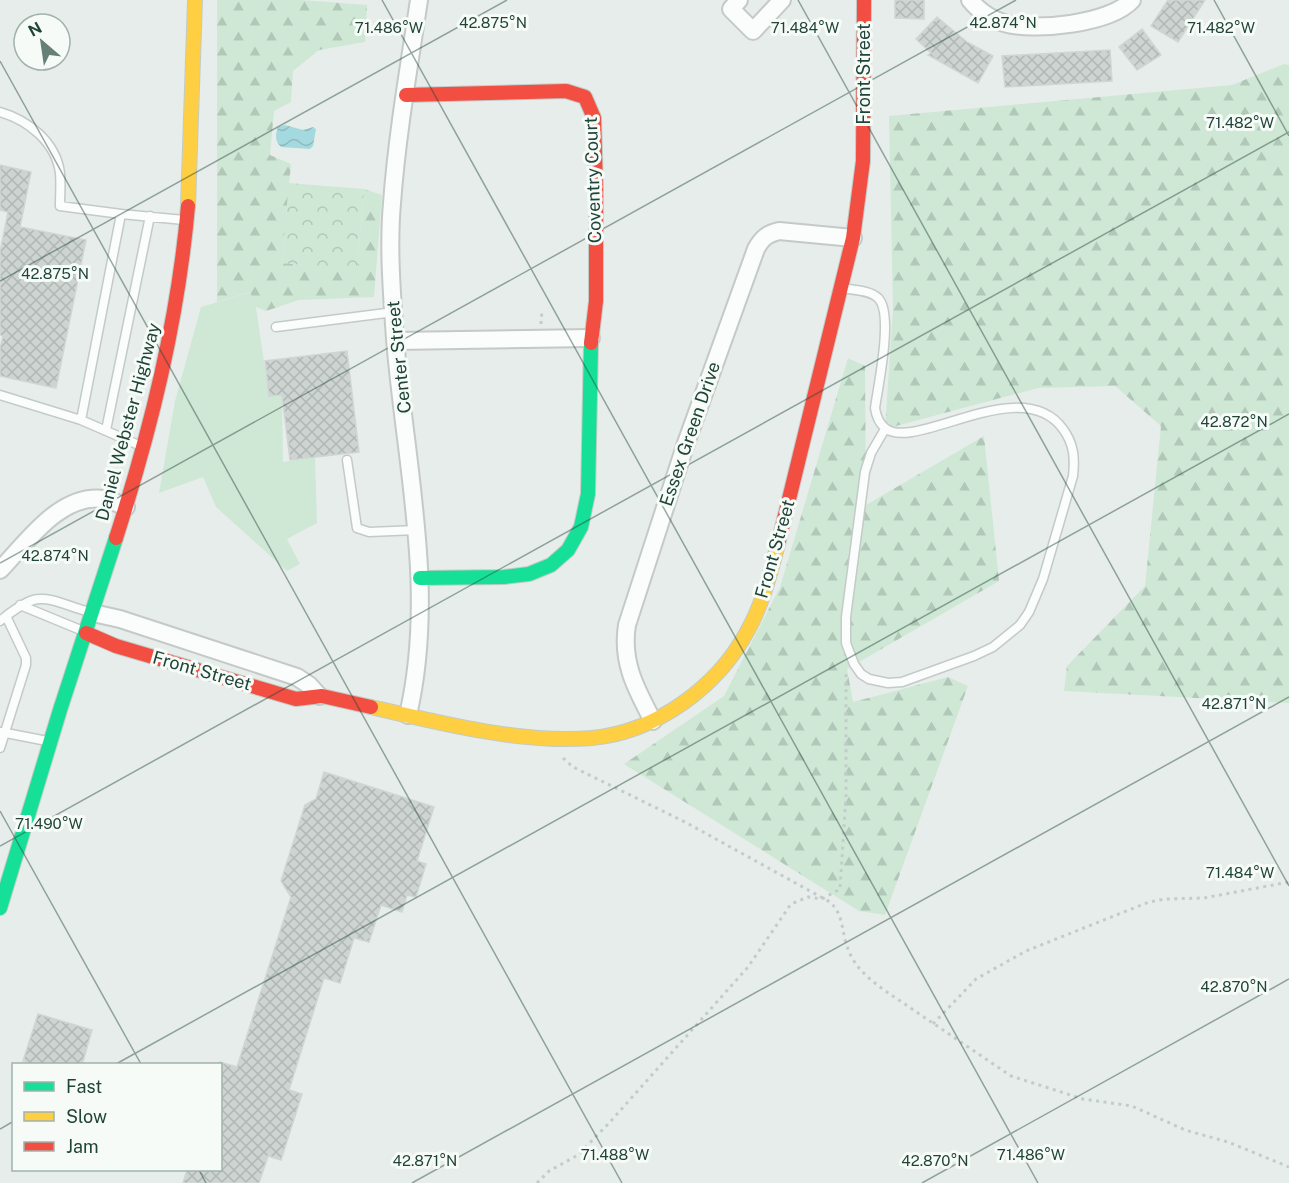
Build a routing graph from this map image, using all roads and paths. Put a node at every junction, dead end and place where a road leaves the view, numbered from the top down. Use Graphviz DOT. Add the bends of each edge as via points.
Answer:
graph roads {
  1 [pos="195,0"];
  2 [pos="418,0"];
  3 [pos="740,0"];
  4 [pos="782,0"];
  5 [pos="864,0"];
  6 [pos="970,0"];
  7 [pos="1132,0"];
  8 [pos="406,95"];
  9 [pos="0,112"];
  10 [pos="121,214"];
  11 [pos="150,216"];
  12 [pos="187,220"];
  13 [pos="853,238"];
  14 [pos="842,288"];
  15 [pos="542,310"];
  16 [pos="394,312"];
  17 [pos="541,326"];
  18 [pos="276,327"];
  19 [pos="591,338"];
  20 [pos="396,341"];
  21 [pos="0,395"];
  22 [pos="81,420"];
  23 [pos="885,429"];
  24 [pos="106,430"];
  25 [pos="144,447"];
  26 [pos="347,460"];
  27 [pos="126,507"];
  28 [pos="417,530"];
  29 [pos="0,570"];
  30 [pos="420,578"];
  31 [pos="20,605"];
  32 [pos="93,613"];
  33 [pos="3,619"];
  34 [pos="86,633"];
  35 [pos="846,643"];
  36 [pos="319,696"];
  37 [pos="408,715"];
  38 [pos="653,721"];
  39 [pos="2,732"];
  40 [pos="540,737"];
  41 [pos="51,742"];
  42 [pos="0,748"];
  43 [pos="1289,882"];
  44 [pos="822,898"];
  45 [pos="0,904"];
  46 [pos="933,1024"];
  47 [pos="1289,1167"];
  48 [pos="537,1183"];
  1 -- 12 [label="street, Daniel Webster Highway"];
  2 -- 8 [label="street, Center Street"];
  3 -- 4 [label="street" via="731,9 753,31"];
  5 -- 13 [label="street, Front Street" via="863,161"];
  6 -- 7 [label="street" via="990,18 1020,27 1097,20 1114,14"];
  8 -- 16 [label="street, Center Street" via="390,237"];
  8 -- 19 [label="street, Coventry Court" via="566,91 585,97 594,118 596,189 596,301"];
  9 -- 10 [label="lane" via="28,124 50,147 60,172 60,206"];
  10 -- 11 [label="lane"];
  10 -- 22 [label="lane"];
  11 -- 12 [label="lane"];
  11 -- 24 [label="lane"];
  12 -- 25 [label="street, Daniel Webster Highway" via="174,321"];
  13 -- 14 [label="street, Front Street"];
  13 -- 38 [label="street, Essex Green Drive" via="779,231 768,234 756,249 681,458 627,625 626,661"];
  14 -- 23 [label="lane" via="870,293 879,298 884,308 886,331 875,408"];
  14 -- 38 [label="street, Front Street" via="775,557 756,615 740,644 702,689"];
  15 -- 17 [label="path"];
  16 -- 18 [label="lane"];
  16 -- 20 [label="street, Center Street"];
  19 -- 20 [label="street"];
  19 -- 30 [label="street, Coventry Court" via="588,494 585,518 574,545 553,565 527,574"];
  20 -- 28 [label="street, Center Street"];
  21 -- 22 [label="lane"];
  22 -- 24 [label="lane"];
  23 -- 35 [label="lane" via="865,471"];
  23 -- 35 [label="lane" via="898,433 915,431 1005,409 1027,408 1045,413 1067,434 1073,447 1073,476 1037,597 1020,625 1006,638 952,665 888,683 861,674"];
  24 -- 25 [label="lane"];
  25 -- 27 [label="street, Daniel Webster Highway"];
  26 -- 28 [label="lane" via="357,528 369,532"];
  27 -- 29 [label="street" via="106,499 91,499 61,510"];
  27 -- 32 [label="street, Daniel Webster Highway"];
  28 -- 30 [label="street, Center Street"];
  30 -- 37 [label="street, Center Street" via="417,670"];
  31 -- 32 [label="lane" via="41,597"];
  31 -- 33 [label="lane"];
  31 -- 34 [label="lane"];
  32 -- 34 [label="street, Daniel Webster Highway"];
  32 -- 36 [label="street, Front Street" via="297,677"];
  33 -- 39 [label="lane" via="26,658 26,666"];
  34 -- 36 [label="street, Front Street" via="116,646 296,699"];
  34 -- 41 [label="street, Daniel Webster Highway"];
  35 -- 44 [label="path" via="846,795 840,889"];
  36 -- 37 [label="street, Front Street"];
  37 -- 40 [label="street, Front Street"];
  38 -- 40 [label="street, Front Street" via="600,737"];
  39 -- 41 [label="lane"];
  39 -- 42 [label="lane"];
  40 -- 44 [label="path" via="573,767 685,822"];
  41 -- 45 [label="street, Daniel Webster Highway"];
  43 -- 46 [label="path" via="1213,897 1149,902 1026,951 976,979"];
  44 -- 46 [label="path" via="839,911 847,946 865,975"];
  44 -- 48 [label="path" via="808,897 791,904 748,967 610,1122 578,1155 549,1171"];
  46 -- 47 [label="path" via="1011,1076 1083,1099 1132,1106"];
}
